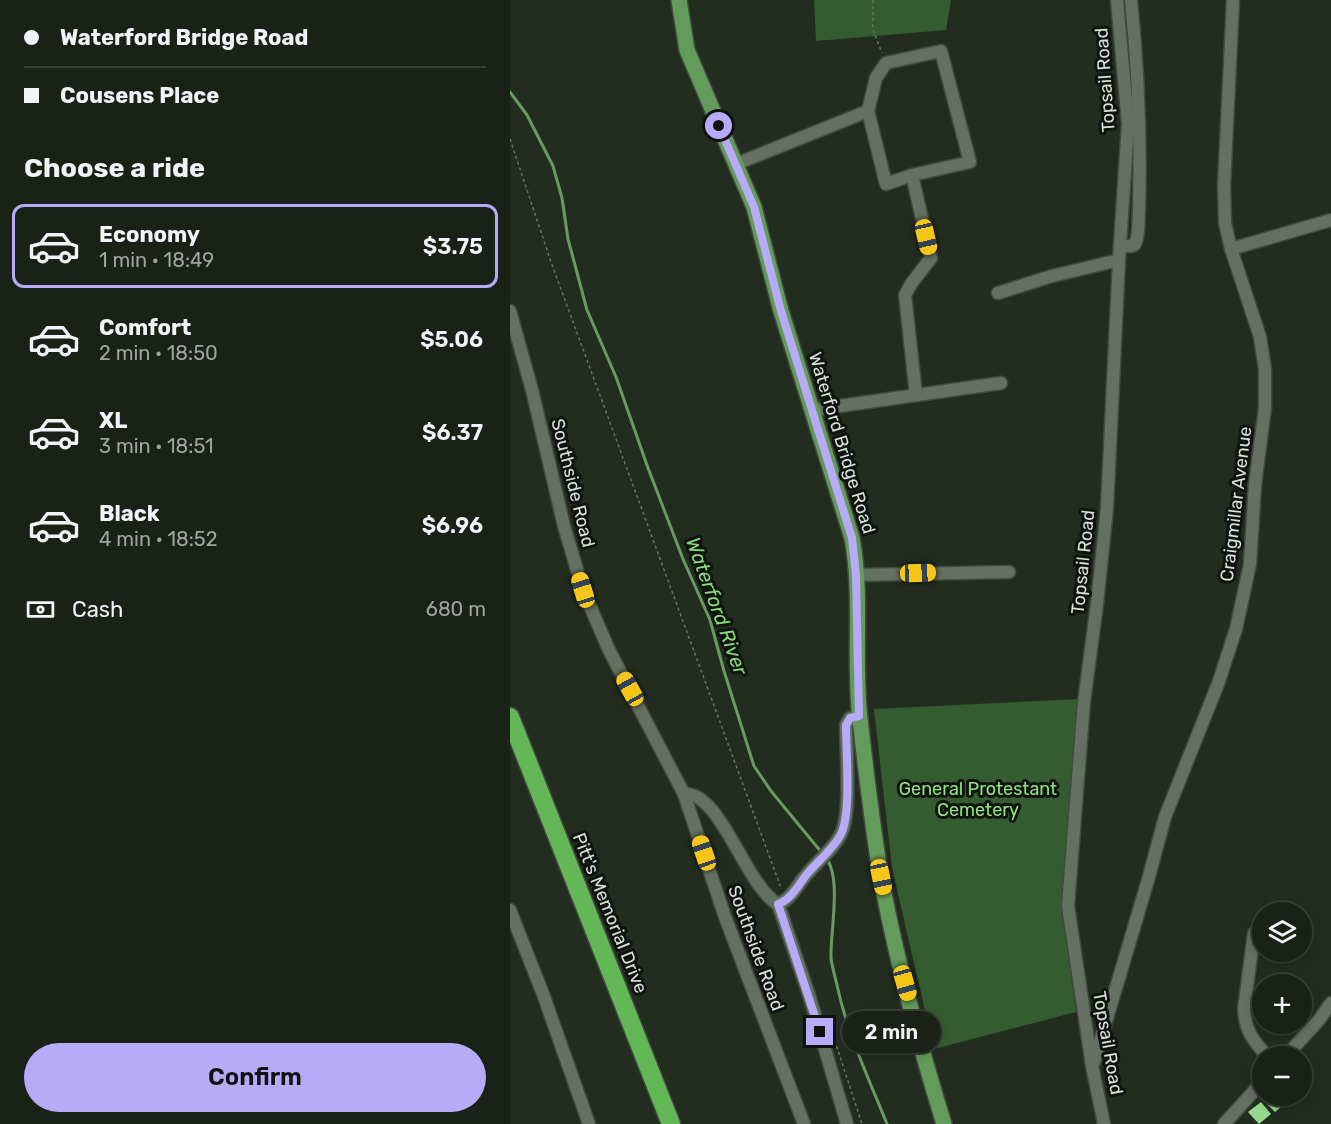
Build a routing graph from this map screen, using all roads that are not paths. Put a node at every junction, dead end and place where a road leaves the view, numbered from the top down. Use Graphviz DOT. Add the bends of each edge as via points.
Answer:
graph roads {
  1 [pos="679,0"];
  2 [pos="1117,0"];
  3 [pos="1131,0"];
  4 [pos="1233,0"];
  5 [pos="868,111"];
  6 [pos="736,164"];
  7 [pos="912,175"];
  8 [pos="1331,220"];
  9 [pos="1120,246"];
  10 [pos="1231,249"];
  11 [pos="1119,260"];
  12 [pos="998,293"];
  13 [pos="510,311"];
  14 [pos="1000,383"];
  15 [pos="916,394"];
  16 [pos="812,410"];
  17 [pos="1009,572"];
  18 [pos="856,575"];
  19 [pos="859,716"];
  20 [pos="510,717"];
  21 [pos="510,750"];
  22 [pos="684,794"];
  23 [pos="778,904"];
  24 [pos="510,909"];
  25 [pos="1252,948"];
  26 [pos="1331,1003"];
  27 [pos="1258,1046"];
  28 [pos="1295,1046"];
  29 [pos="1092,1066"];
  30 [pos="1252,1093"];
  31 [pos="589,1124"];
  32 [pos="657,1124"];
  33 [pos="671,1124"];
  34 [pos="804,1124"];
  35 [pos="847,1124"];
  36 [pos="944,1124"];
  37 [pos="1104,1124"];
  38 [pos="1224,1124"];
  1 -- 6 [label="main road, Waterford Bridge Road" via="683,33 694,70"];
  2 -- 9 [label="street, Topsail Road" via="1128,124"];
  3 -- 9 [label="street" via="1139,153 1138,232 1132,246"];
  4 -- 10 [label="street, Craigmillar Avenue" via="1224,186 1225,223"];
  5 -- 6 [label="street"];
  5 -- 7 [label="street" via="886,184"];
  5 -- 7 [label="street" via="876,78 886,63 941,51 970,162"];
  6 -- 16 [label="main road, Waterford Bridge Road" via="754,207"];
  7 -- 15 [label="street" via="931,258 906,295"];
  8 -- 10 [label="street"];
  9 -- 11 [label="street, Topsail Road"];
  10 -- 29 [label="street, Craigmillar Avenue" via="1260,337 1265,369 1250,564 1236,629 1165,818"];
  11 -- 12 [label="street"];
  11 -- 29 [label="street, Topsail Road" via="1107,508 1084,702 1068,906"];
  13 -- 22 [label="street, Southside Road" via="583,590 609,650"];
  14 -- 15 [label="street"];
  15 -- 16 [label="street"];
  16 -- 18 [label="main road, Waterford Bridge Road" via="849,523"];
  17 -- 18 [label="street"];
  18 -- 19 [label="main road, Waterford Bridge Road"];
  19 -- 23 [label="street" via="850,718 846,725 847,821 833,846 785,902"];
  19 -- 36 [label="main road, Waterford Bridge Road" via="869,803 891,928"];
  20 -- 33 [label="highway, Pitt's Memorial Drive"];
  21 -- 32 [label="highway, Pitt's Memorial Drive"];
  22 -- 23 [label="street" via="691,793 705,802 757,882"];
  22 -- 34 [label="street, Southside Road" via="725,918"];
  23 -- 35 [label="street"];
  24 -- 31 [label="street"];
  25 -- 27 [label="street" via="1244,1009 1245,1021"];
  26 -- 28 [label="street"];
  29 -- 37 [label="street, Topsail Road"];
  30 -- 38 [label="street"];
}
